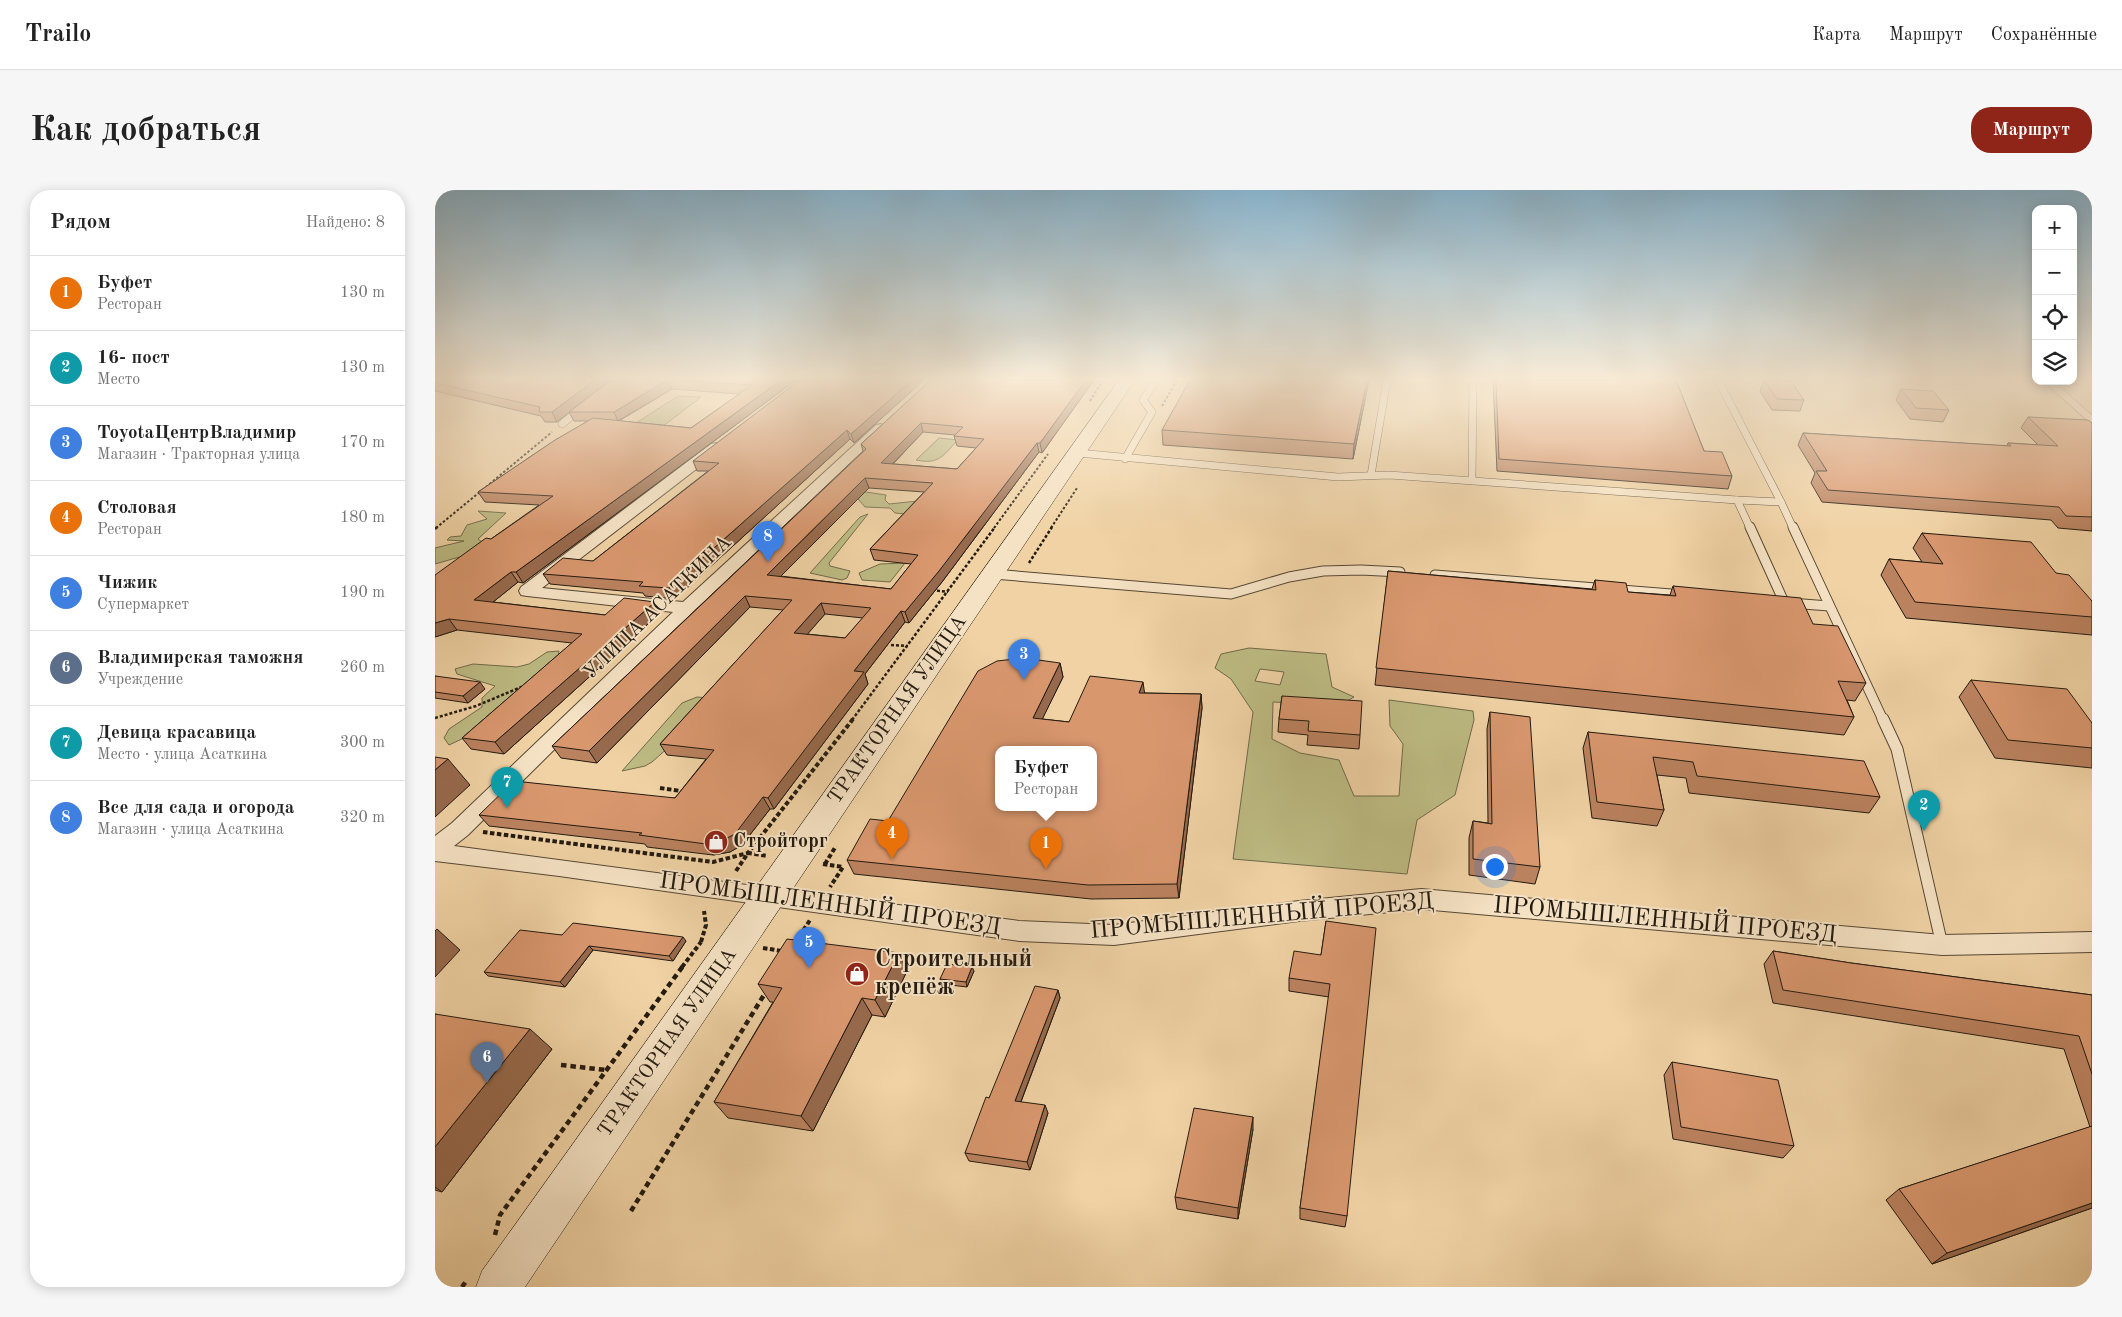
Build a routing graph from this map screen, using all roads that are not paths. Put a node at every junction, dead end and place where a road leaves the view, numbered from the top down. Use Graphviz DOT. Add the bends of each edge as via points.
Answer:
graph roads {
  1 [pos="878,431"];
  2 [pos="1100,431"];
  3 [pos="1141,431"];
  4 [pos="1378,431"];
  5 [pos="1472,431"];
  6 [pos="1744,431"];
  7 [pos="729,437"];
  8 [pos="1088,454"];
  9 [pos="1125,459"];
  10 [pos="1371,475"];
  11 [pos="1472,480"];
  12 [pos="1737,500"];
  13 [pos="1781,502"];
  14 [pos="1407,573"];
  15 [pos="1425,574"];
  16 [pos="1007,575"];
  17 [pos="1689,595"];
  18 [pos="1766,601"];
  19 [pos="1783,602"];
  20 [pos="1829,606"];
  21 [pos="687,608"];
  22 [pos="435,848"];
  23 [pos="435,852"];
  24 [pos="769,876"];
  25 [pos="2092,942"];
  26 [pos="1942,945"];
  27 [pos="498,1287"];
  1 -- 21 [label="street, УЛИЦА АСАТКИНА"];
  2 -- 8 [label="main road, ТРАКТОРНАЯ УЛИЦА"];
  3 -- 9 [label="lane"];
  4 -- 10 [label="lane"];
  5 -- 11 [label="lane"];
  6 -- 13 [label="lane"];
  7 -- 21 [label="street" via="527,591"];
  8 -- 9 [label="lane"];
  8 -- 16 [label="main road, ТРАКТОРНАЯ УЛИЦА"];
  9 -- 10 [label="lane" via="1338,477"];
  10 -- 11 [label="lane"];
  11 -- 12 [label="lane"];
  12 -- 13 [label="lane"];
  12 -- 19 [label="lane"];
  13 -- 20 [label="lane"];
  14 -- 16 [label="lane" via="1338,569 1296,575 1251,591 1231,594"];
  15 -- 17 [label="lane"];
  16 -- 24 [label="main road, ТРАКТОРНАЯ УЛИЦА"];
  18 -- 19 [label="lane"];
  19 -- 20 [label="lane"];
  20 -- 26 [label="lane" via="1897,749"];
  21 -- 22 [label="street, УЛИЦА АСАТКИНА" via="460,829"];
  23 -- 24 [label="street, ПРОМЫШЛЕННЫЙ ПРОЕЗД" via="559,866"];
  24 -- 26 [label="street, ПРОМЫШЛЕННЫЙ ПРОЕЗД" via="1019,931 1105,935 1421,899"];
  24 -- 27 [label="main road, ТРАКТОРНАЯ УЛИЦА"];
  25 -- 26 [label="street, ПРОМЫШЛЕННЫЙ ПРОЕЗД"];
}
